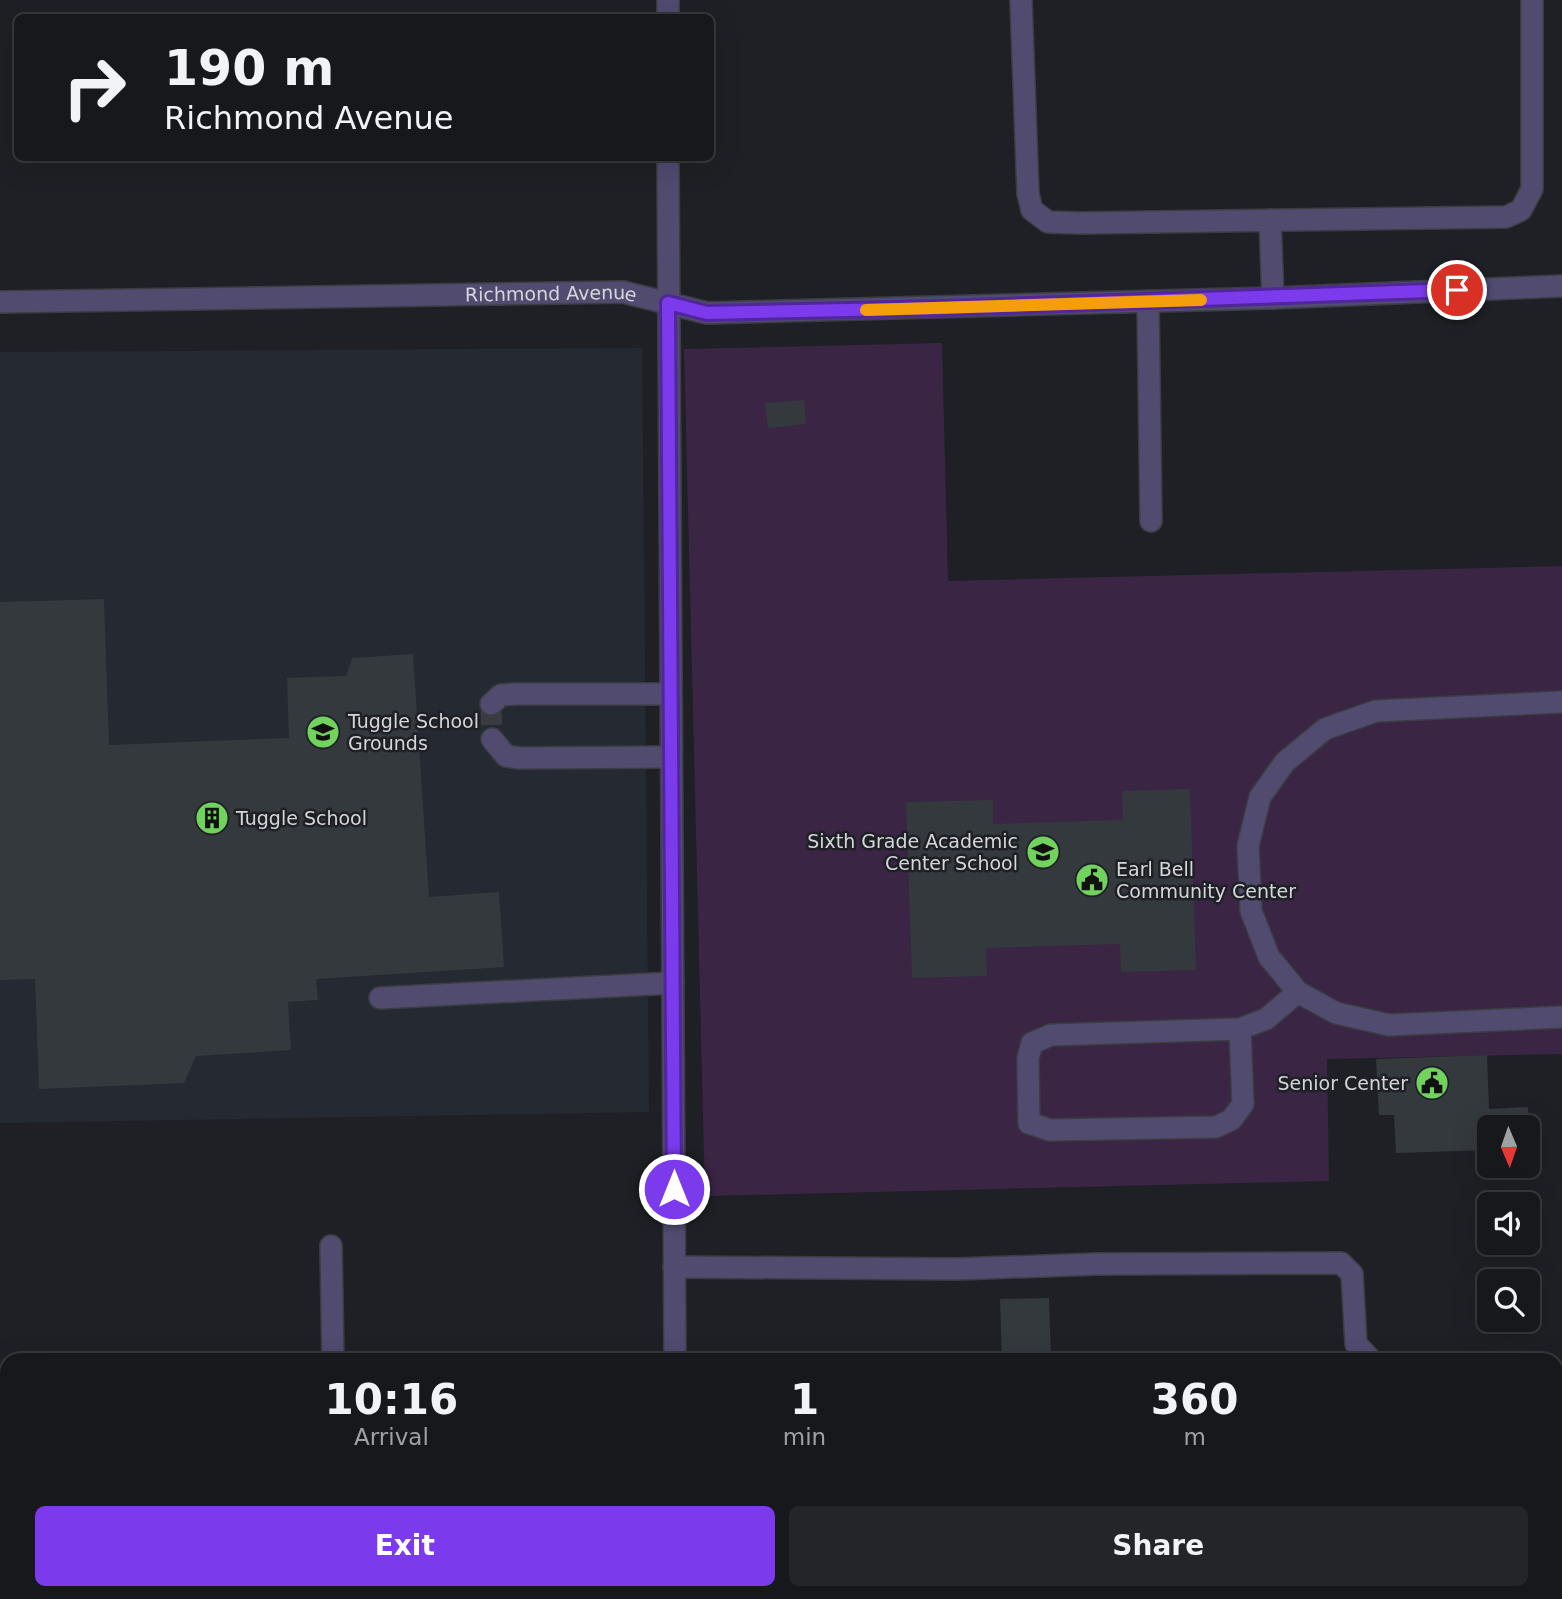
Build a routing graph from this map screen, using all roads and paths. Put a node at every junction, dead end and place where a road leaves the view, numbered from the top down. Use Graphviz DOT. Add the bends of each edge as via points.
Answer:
graph roads {
  1 [pos="1021,0"];
  2 [pos="1532,0"];
  3 [pos="668,161"];
  4 [pos="1270,220"];
  5 [pos="1562,286"];
  6 [pos="1273,298"];
  7 [pos="0,302"];
  8 [pos="1148,302"];
  9 [pos="668,303"];
  10 [pos="1151,521"];
  11 [pos="671,694"];
  12 [pos="1562,702"];
  13 [pos="491,704"];
  14 [pos="492,739"];
  15 [pos="671,757"];
  16 [pos="673,983"];
  17 [pos="1297,992"];
  18 [pos="380,998"];
  19 [pos="1562,1017"];
  20 [pos="1240,1029"];
  21 [pos="331,1246"];
  22 [pos="674,1267"];
  23 [pos="332,1353"];
  24 [pos="675,1353"];
  25 [pos="1364,1353"];
  1 -- 4 [label="street" via="1032,210 1048,222"];
  2 -- 4 [label="street" via="1533,176 1521,210 1506,217"];
  3 -- 9 [label="street"];
  4 -- 6 [label="street"];
  5 -- 6 [label="street, Richmond Avenue"];
  6 -- 8 [label="street, Richmond Avenue"];
  7 -- 9 [label="street, Richmond Avenue" via="624,292"];
  8 -- 9 [label="street, Richmond Avenue" via="707,313"];
  8 -- 10 [label="street"];
  9 -- 11 [label="street"];
  11 -- 13 [label="street" via="516,694 501,695"];
  11 -- 15 [label="street"];
  12 -- 17 [label="street" via="1376,711 1325,729 1284,762 1260,797 1248,846 1251,911 1269,957"];
  14 -- 15 [label="street" via="506,756 520,758"];
  15 -- 16 [label="street"];
  16 -- 18 [label="street"];
  16 -- 22 [label="street"];
  17 -- 19 [label="street" via="1336,1013 1389,1026"];
  17 -- 20 [label="street" via="1266,1019"];
  20 -- 20 [label="street" via="1051,1035 1032,1044 1028,1058 1029,1123 1049,1130 1216,1127 1231,1120 1243,1104"];
  21 -- 23 [label="street"];
  22 -- 24 [label="street"];
  22 -- 25 [label="street" via="957,1269 1341,1263 1352,1274 1356,1344"];
}
